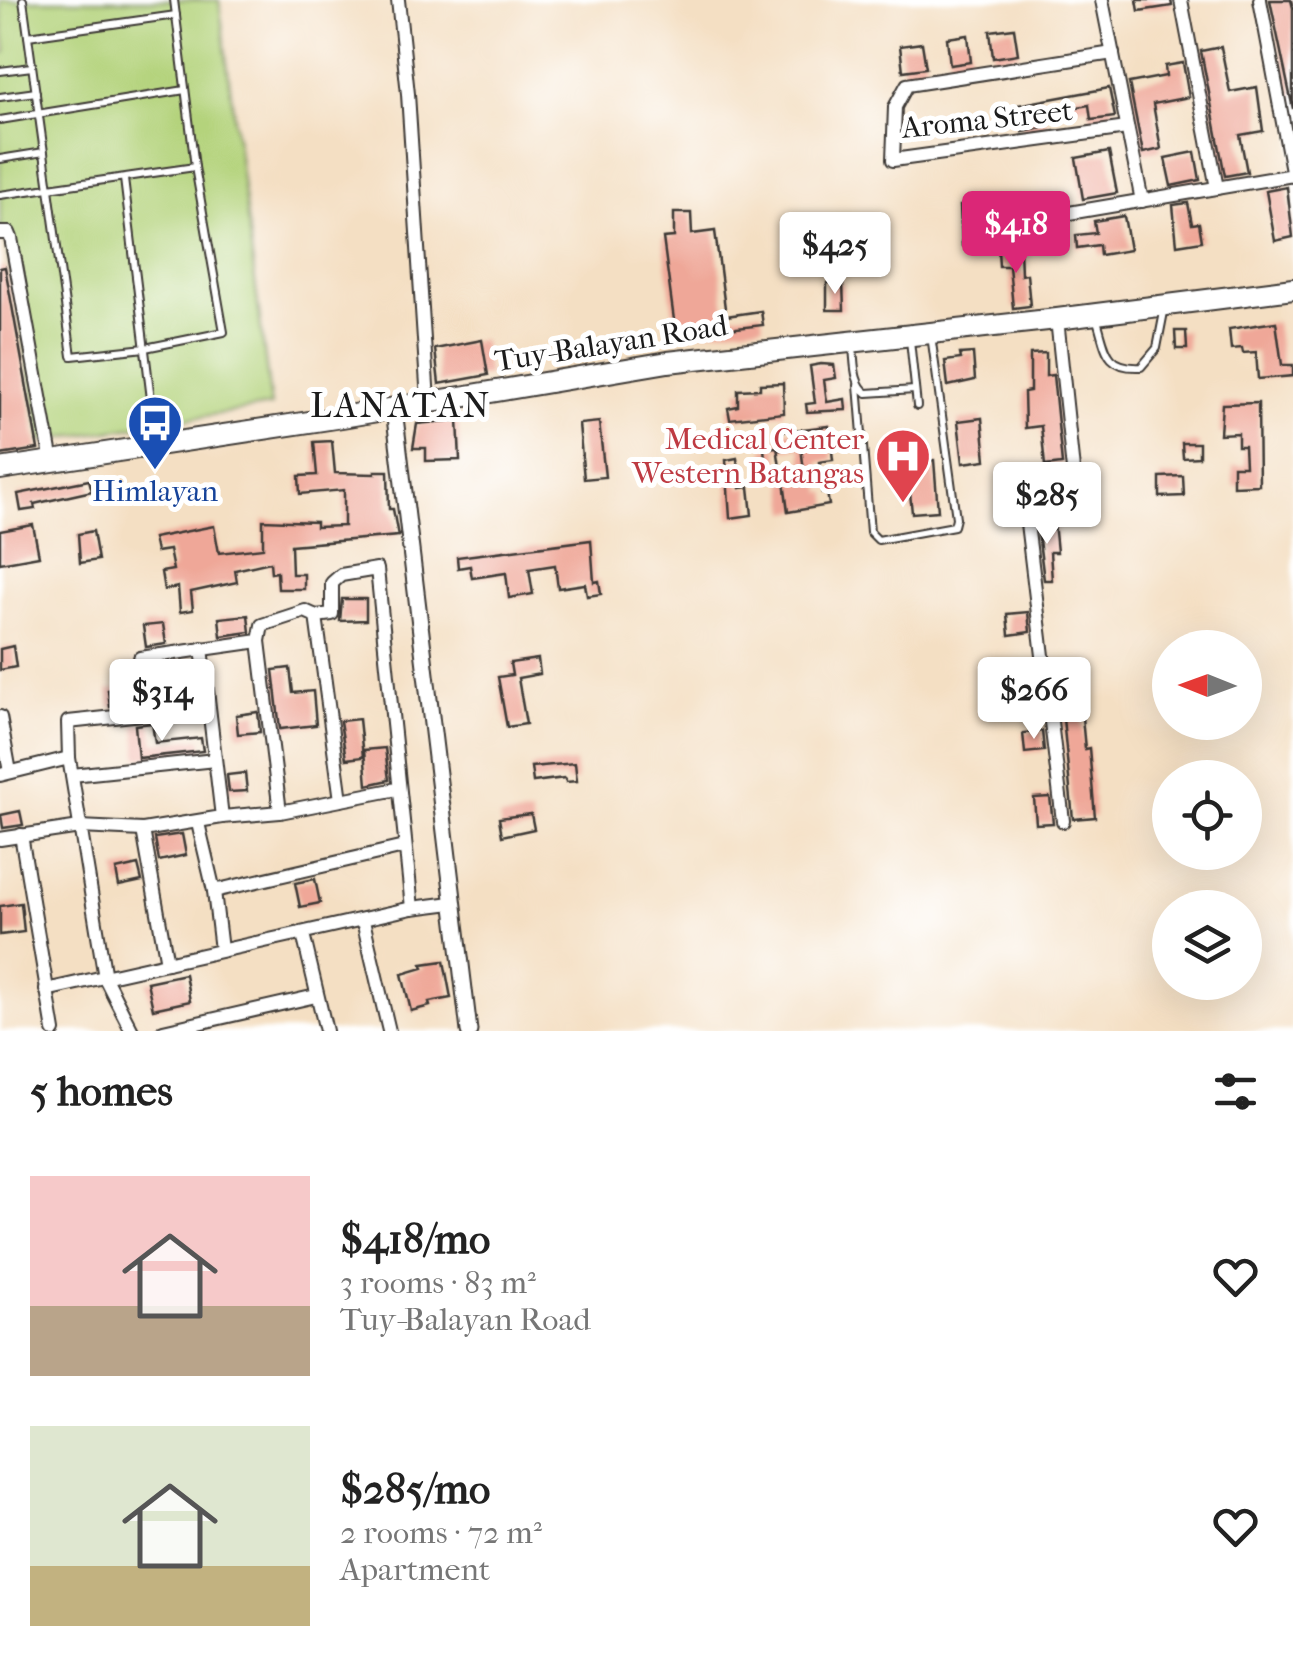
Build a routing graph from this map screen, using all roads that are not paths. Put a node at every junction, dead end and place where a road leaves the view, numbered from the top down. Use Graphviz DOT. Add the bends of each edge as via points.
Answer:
graph roads {
  1 [pos="23,0"];
  2 [pos="174,0"];
  3 [pos="398,0"];
  4 [pos="1102,0"];
  5 [pos="1181,0"];
  6 [pos="1260,0"];
  7 [pos="176,16"];
  8 [pos="28,36"];
  9 [pos="1112,53"];
  10 [pos="32,67"];
  11 [pos="0,71"];
  12 [pos="185,90"];
  13 [pos="36,92"];
  14 [pos="0,97"];
  15 [pos="38,114"];
  16 [pos="0,120"];
  17 [pos="1128,128"];
  18 [pos="44,152"];
  19 [pos="0,159"];
  20 [pos="195,167"];
  21 [pos="1293,176"];
  22 [pos="124,179"];
  23 [pos="49,188"];
  24 [pos="1217,188"];
  25 [pos="0,196"];
  26 [pos="1142,201"];
  27 [pos="1016,222"];
  28 [pos="0,233"];
  29 [pos="1293,289"];
  30 [pos="1164,305"];
  31 [pos="1096,313"];
  32 [pos="1057,320"];
  33 [pos="920,332"];
  34 [pos="852,341"];
  35 [pos="146,348"];
  36 [pos="858,386"];
  37 [pos="915,390"];
  38 [pos="428,401"];
  39 [pos="917,406"];
  40 [pos="394,408"];
  41 [pos="156,446"];
  42 [pos="52,462"];
  43 [pos="0,469"];
  44 [pos="316,616"];
  45 [pos="259,641"];
  46 [pos="202,648"];
  47 [pos="208,708"];
  48 [pos="144,714"];
  49 [pos="0,717"];
  50 [pos="69,758"];
  51 [pos="215,760"];
  52 [pos="5,774"];
  53 [pos="72,775"];
  54 [pos="398,790"];
  55 [pos="341,800"];
  56 [pos="280,812"];
  57 [pos="222,817"];
  58 [pos="1063,822"];
  59 [pos="198,823"];
  60 [pos="80,827"];
  61 [pos="142,830"];
  62 [pos="21,834"];
  63 [pos="0,839"];
  64 [pos="404,847"];
  65 [pos="214,891"];
  66 [pos="452,903"];
  67 [pos="412,908"];
  68 [pos="363,922"];
  69 [pos="303,934"];
  70 [pos="221,950"];
  71 [pos="167,963"];
  72 [pos="104,978"];
  73 [pos="46,990"];
  74 [pos="316,996"];
  75 [pos="54,1031"];
  76 [pos="132,1031"];
  77 [pos="163,1031"];
  78 [pos="326,1031"];
  79 [pos="390,1031"];
  80 [pos="470,1031"];
  1 -- 8 [label="lane"];
  2 -- 7 [label="lane"];
  3 -- 38 [label="street"];
  4 -- 9 [label="street"];
  5 -- 24 [label="street"];
  6 -- 21 [label="street"];
  7 -- 8 [label="lane"];
  7 -- 12 [label="lane"];
  8 -- 10 [label="lane"];
  9 -- 17 [label="street"];
  9 -- 17 [label="street, Aroma Street" via="908,84 895,107 893,160"];
  10 -- 11 [label="lane"];
  10 -- 13 [label="lane"];
  12 -- 15 [label="lane"];
  12 -- 20 [label="lane"];
  13 -- 14 [label="lane"];
  13 -- 15 [label="lane"];
  15 -- 16 [label="lane"];
  15 -- 18 [label="lane"];
  17 -- 26 [label="street"];
  18 -- 19 [label="lane"];
  18 -- 23 [label="lane"];
  20 -- 22 [label="lane"];
  20 -- 35 [label="lane" via="224,332"];
  21 -- 24 [label="street"];
  22 -- 23 [label="lane"];
  22 -- 35 [label="lane"];
  23 -- 25 [label="lane"];
  23 -- 35 [label="lane" via="72,356"];
  24 -- 26 [label="street"];
  26 -- 27 [label="street"];
  28 -- 42 [label="street" via="11,238"];
  29 -- 30 [label="main road, Tuy-Balayan Road"];
  30 -- 31 [label="main road, Tuy-Balayan Road"];
  30 -- 31 [label="lane" via="1157,348 1141,367 1112,362"];
  31 -- 32 [label="main road, Tuy-Balayan Road"];
  32 -- 33 [label="main road, Tuy-Balayan Road"];
  32 -- 58 [label="street" via="1076,508 1026,516"];
  33 -- 34 [label="main road, Tuy-Balayan Road"];
  33 -- 36 [label="lane" via="954,526 878,540 870,532"];
  33 -- 37 [label="lane"];
  34 -- 36 [label="lane"];
  34 -- 38 [label="main road, Tuy-Balayan Road"];
  35 -- 41 [label="lane"];
  36 -- 37 [label="lane" via="867,393"];
  37 -- 39 [label="lane"];
  38 -- 40 [label="main road, Tuy-Balayan Road"];
  40 -- 41 [label="main road, Tuy-Balayan Road"];
  40 -- 66 [label="street"];
  41 -- 42 [label="main road, Tuy-Balayan Road"];
  42 -- 43 [label="main road, Tuy-Balayan Road"];
  44 -- 45 [label="street" via="305,611 262,624"];
  44 -- 54 [label="street" via="332,614 332,584 341,575 377,570"];
  44 -- 55 [label="street"];
  45 -- 46 [label="street"];
  45 -- 56 [label="street"];
  46 -- 47 [label="street"];
  46 -- 48 [label="street" via="140,658"];
  47 -- 48 [label="street"];
  47 -- 51 [label="street"];
  48 -- 50 [label="street" via="68,722"];
  49 -- 52 [label="street"];
  50 -- 52 [label="street"];
  50 -- 53 [label="street"];
  51 -- 53 [label="street"];
  51 -- 57 [label="street"];
  53 -- 60 [label="street"];
  54 -- 55 [label="street"];
  54 -- 64 [label="street"];
  55 -- 56 [label="street"];
  56 -- 57 [label="street"];
  57 -- 59 [label="street"];
  59 -- 61 [label="street"];
  59 -- 65 [label="street"];
  60 -- 61 [label="street"];
  60 -- 62 [label="street"];
  60 -- 72 [label="street"];
  61 -- 71 [label="street"];
  62 -- 63 [label="street"];
  62 -- 73 [label="street"];
  64 -- 65 [label="street"];
  64 -- 67 [label="street"];
  65 -- 70 [label="street"];
  66 -- 67 [label="street"];
  66 -- 80 [label="street"];
  67 -- 68 [label="street"];
  68 -- 69 [label="street"];
  68 -- 79 [label="street"];
  69 -- 70 [label="street"];
  69 -- 74 [label="street"];
  70 -- 71 [label="street"];
  71 -- 72 [label="street"];
  72 -- 73 [label="street"];
  72 -- 76 [label="street"];
  73 -- 75 [label="street"];
  74 -- 77 [label="street"];
  74 -- 78 [label="street"];
}
